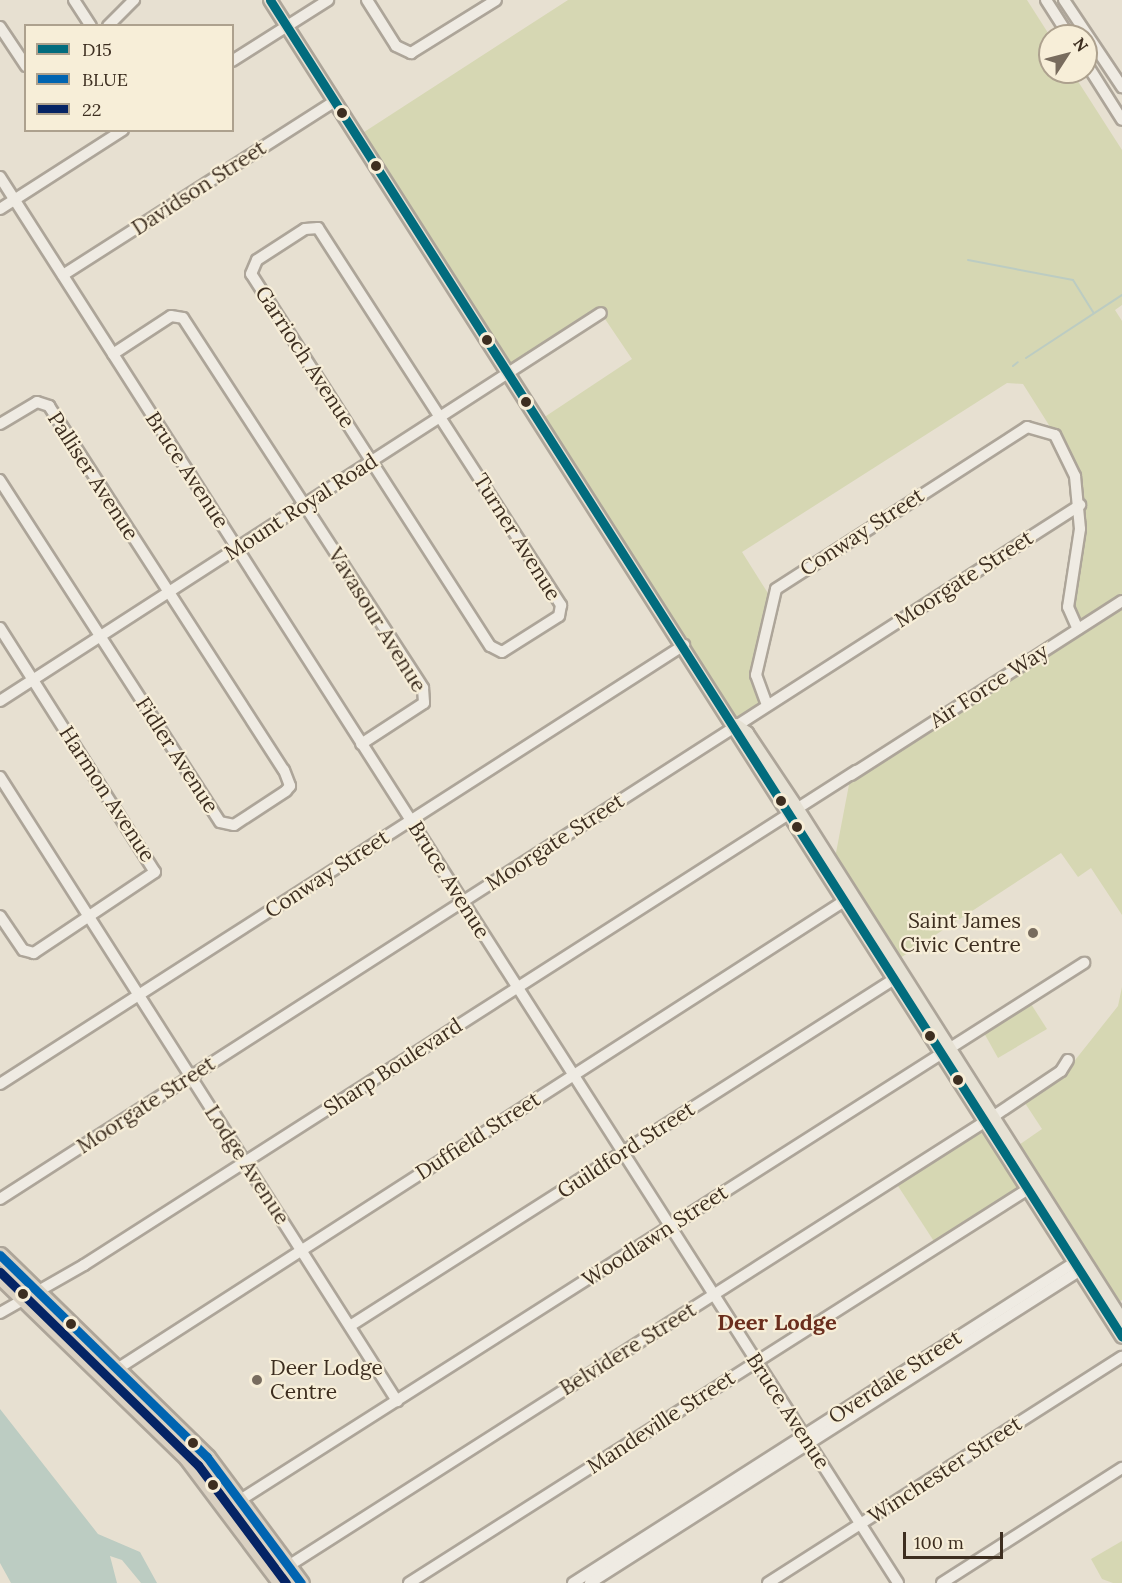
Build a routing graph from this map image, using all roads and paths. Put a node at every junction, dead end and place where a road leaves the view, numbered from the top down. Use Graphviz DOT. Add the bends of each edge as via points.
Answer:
graph roads {
  1 [pos="74,0"];
  2 [pos="134,0"];
  3 [pos="270,0"];
  4 [pos="328,0"];
  5 [pos="367,0"];
  6 [pos="496,0"];
  7 [pos="1046,0"];
  8 [pos="1064,0"];
  9 [pos="90,24"];
  10 [pos="110,24"];
  11 [pos="1061,24"];
  12 [pos="287,26"];
  13 [pos="0,27"];
  14 [pos="234,60"];
  15 [pos="24,63"];
  16 [pos="1098,82"];
  17 [pos="1122,87"];
  18 [pos="335,100"];
  19 [pos="1122,120"];
  20 [pos="120,132"];
  21 [pos="0,177"];
  22 [pos="15,200"];
  23 [pos="0,209"];
  24 [pos="63,275"];
  25 [pos="601,313"];
  26 [pos="113,354"];
  27 [pos="510,373"];
  28 [pos="441,417"];
  29 [pos="0,424"];
  30 [pos="372,461"];
  31 [pos="0,480"];
  32 [pos="304,504"];
  33 [pos="1080,505"];
  34 [pos="237,547"];
  35 [pos="168,592"];
  36 [pos="1122,601"];
  37 [pos="0,628"];
  38 [pos="1078,629"];
  39 [pos="100,636"];
  40 [pos="684,645"];
  41 [pos="33,679"];
  42 [pos="0,701"];
  43 [pos="767,705"];
  44 [pos="736,725"];
  45 [pos="361,744"];
  46 [pos="0,777"];
  47 [pos="790,812"];
  48 [pos="411,820"];
  49 [pos="848,899"];
  50 [pos="462,902"];
  51 [pos="0,916"];
  52 [pos="90,918"];
  53 [pos="1084,963"];
  54 [pos="897,977"];
  55 [pos="517,987"];
  56 [pos="139,995"];
  57 [pos="945,1051"];
  58 [pos="1068,1060"];
  59 [pos="573,1074"];
  60 [pos="191,1077"];
  61 [pos="0,1084"];
  62 [pos="988,1119"];
  63 [pos="623,1152"];
  64 [pos="245,1162"];
  65 [pos="1031,1186"];
  66 [pos="0,1199"];
  67 [pos="670,1226"];
  68 [pos="301,1249"];
  69 [pos="0,1255"];
  70 [pos="1081,1264"];
  71 [pos="0,1276"];
  72 [pos="39,1292"];
  73 [pos="714,1295"];
  74 [pos="24,1299"];
  75 [pos="0,1313"];
  76 [pos="1122,1320"];
  77 [pos="350,1326"];
  78 [pos="1122,1337"];
  79 [pos="1122,1357"];
  80 [pos="756,1361"];
  81 [pos="118,1367"];
  82 [pos="106,1378"];
  83 [pos="397,1401"];
  84 [pos="806,1439"];
  85 [pos="1122,1468"];
  86 [pos="241,1500"];
  87 [pos="227,1509"];
  88 [pos="860,1524"];
  89 [pos="619,1559"];
  90 [pos="288,1566"];
  91 [pos="278,1579"];
  92 [pos="301,1583"];
  93 [pos="409,1583"];
  94 [pos="573,1583"];
  95 [pos="590,1583"];
  96 [pos="768,1583"];
  97 [pos="898,1583"];
  98 [pos="942,1583"];
  1 -- 9 [label="street"];
  2 -- 10 [label="street"];
  3 -- 12 [label="main road"];
  4 -- 12 [label="street"];
  5 -- 6 [label="street" via="396,46 411,53"];
  7 -- 11 [label="street"];
  8 -- 17 [label="street"];
  12 -- 14 [label="street"];
  12 -- 18 [label="main road"];
  13 -- 15 [label="street"];
  16 -- 19 [label="street"];
  18 -- 24 [label="street, Davidson Street"];
  18 -- 27 [label="main road"];
  20 -- 22 [label="street"];
  21 -- 22 [label="street, Bruce Avenue"];
  22 -- 23 [label="street"];
  22 -- 24 [label="street, Bruce Avenue"];
  24 -- 26 [label="street, Bruce Avenue"];
  25 -- 27 [label="street, Mount Royal Road"];
  26 -- 32 [label="street" via="171,316 182,316"];
  26 -- 34 [label="street, Bruce Avenue"];
  27 -- 28 [label="street, Mount Royal Road"];
  27 -- 40 [label="main road"];
  28 -- 30 [label="street, Mount Royal Road"];
  28 -- 30 [label="street, Garrioch Avenue" via="320,230 305,229 257,260 250,271"];
  28 -- 30 [label="street, Turner Avenue" via="561,605 559,616 507,650 499,652 490,646"];
  29 -- 35 [label="street, Palliser Avenue" via="37,402 49,406"];
  30 -- 32 [label="street, Mount Royal Road"];
  31 -- 39 [label="street"];
  32 -- 34 [label="street, Mount Royal Road"];
  32 -- 45 [label="street, Vavasour Avenue" via="426,696"];
  33 -- 38 [label="street" via="1068,607"];
  33 -- 43 [label="street, Moorgate Street"];
  33 -- 43 [label="street, Conway Street" via="1072,466 1055,435 1035,426 1019,431 781,585 771,598 756,675"];
  34 -- 35 [label="street, Mount Royal Road"];
  34 -- 45 [label="street, Bruce Avenue"];
  35 -- 39 [label="street, Mount Royal Road"];
  35 -- 39 [label="street, Fidler Avenue" via="288,778 286,791 234,825 220,822"];
  36 -- 38 [label="street, Air Force Way"];
  37 -- 41 [label="street"];
  38 -- 47 [label="street, Air Force Way"];
  39 -- 41 [label="street, Mount Royal Road"];
  40 -- 44 [label="main road"];
  40 -- 48 [label="street, Conway Street"];
  41 -- 42 [label="street, Mount Royal Road"];
  41 -- 52 [label="street, Harmon Avenue" via="155,867 148,880"];
  43 -- 44 [label="street, Moorgate Street"];
  44 -- 47 [label="main road" via="747,733"];
  44 -- 50 [label="street, Moorgate Street"];
  45 -- 48 [label="street, Bruce Avenue"];
  46 -- 52 [label="street, Lodge Avenue"];
  47 -- 49 [label="main road"];
  47 -- 55 [label="street, Sharp Boulevard"];
  48 -- 50 [label="street, Bruce Avenue"];
  48 -- 56 [label="street, Conway Street"];
  49 -- 54 [label="main road"];
  49 -- 59 [label="street, Duffield Street"];
  50 -- 55 [label="street, Bruce Avenue"];
  50 -- 60 [label="street, Moorgate Street"];
  51 -- 52 [label="street" via="28,953"];
  52 -- 56 [label="street, Lodge Avenue"];
  53 -- 57 [label="street, Woodlawn Street"];
  54 -- 57 [label="main road"];
  54 -- 63 [label="street, Guildford Street"];
  55 -- 59 [label="street, Bruce Avenue"];
  55 -- 64 [label="street, Sharp Boulevard"];
  56 -- 60 [label="street, Lodge Avenue"];
  56 -- 61 [label="street, Conway Street"];
  57 -- 62 [label="main road"];
  57 -- 67 [label="street, Woodlawn Street"];
  58 -- 62 [label="street, Belvidere Street" via="1061,1071"];
  59 -- 63 [label="street, Bruce Avenue"];
  59 -- 68 [label="street, Duffield Street"];
  60 -- 64 [label="street, Lodge Avenue"];
  60 -- 66 [label="street, Moorgate Street"];
  62 -- 65 [label="main road"];
  62 -- 73 [label="street, Belvidere Street"];
  63 -- 67 [label="street, Bruce Avenue"];
  63 -- 77 [label="street, Guildford Street"];
  64 -- 68 [label="street, Lodge Avenue"];
  64 -- 72 [label="street, Sharp Boulevard"];
  65 -- 70 [label="main road"];
  65 -- 80 [label="street, Mandeville Street"];
  67 -- 73 [label="street, Bruce Avenue"];
  67 -- 83 [label="street, Woodlawn Street"];
  68 -- 77 [label="street, Lodge Avenue"];
  68 -- 81 [label="street, Duffield Street"];
  69 -- 72 [label="highway"];
  70 -- 76 [label="main road"];
  70 -- 78 [label="main road"];
  70 -- 84 [label="street, Overdale Street"];
  71 -- 74 [label="highway"];
  72 -- 74 [label="street, Sharp Boulevard"];
  72 -- 81 [label="highway"];
  73 -- 80 [label="street, Bruce Avenue"];
  73 -- 90 [label="street, Belvidere Street"];
  74 -- 75 [label="street, Sharp Boulevard"];
  74 -- 82 [label="highway"];
  77 -- 83 [label="street, Lodge Avenue"];
  79 -- 88 [label="street, Winchester Street"];
  80 -- 84 [label="street, Bruce Avenue"];
  80 -- 93 [label="street, Mandeville Street"];
  81 -- 82 [label="street, Duffield Street"];
  81 -- 86 [label="highway" via="207,1457"];
  82 -- 87 [label="highway" via="187,1458"];
  83 -- 86 [label="street, Woodlawn Street"];
  84 -- 88 [label="street, Bruce Avenue"];
  84 -- 89 [label="street, Overdale Street"];
  85 -- 98 [label="street"];
  86 -- 87 [label="street, Woodlawn Street"];
  86 -- 90 [label="highway"];
  87 -- 91 [label="highway"];
  88 -- 96 [label="street, Winchester Street"];
  88 -- 97 [label="street, Bruce Avenue"];
  89 -- 94 [label="street, Overdale Street"];
  89 -- 95 [label="street, Overdale Street"];
  90 -- 91 [label="street, Belvidere Street"];
  90 -- 92 [label="highway"];
}
